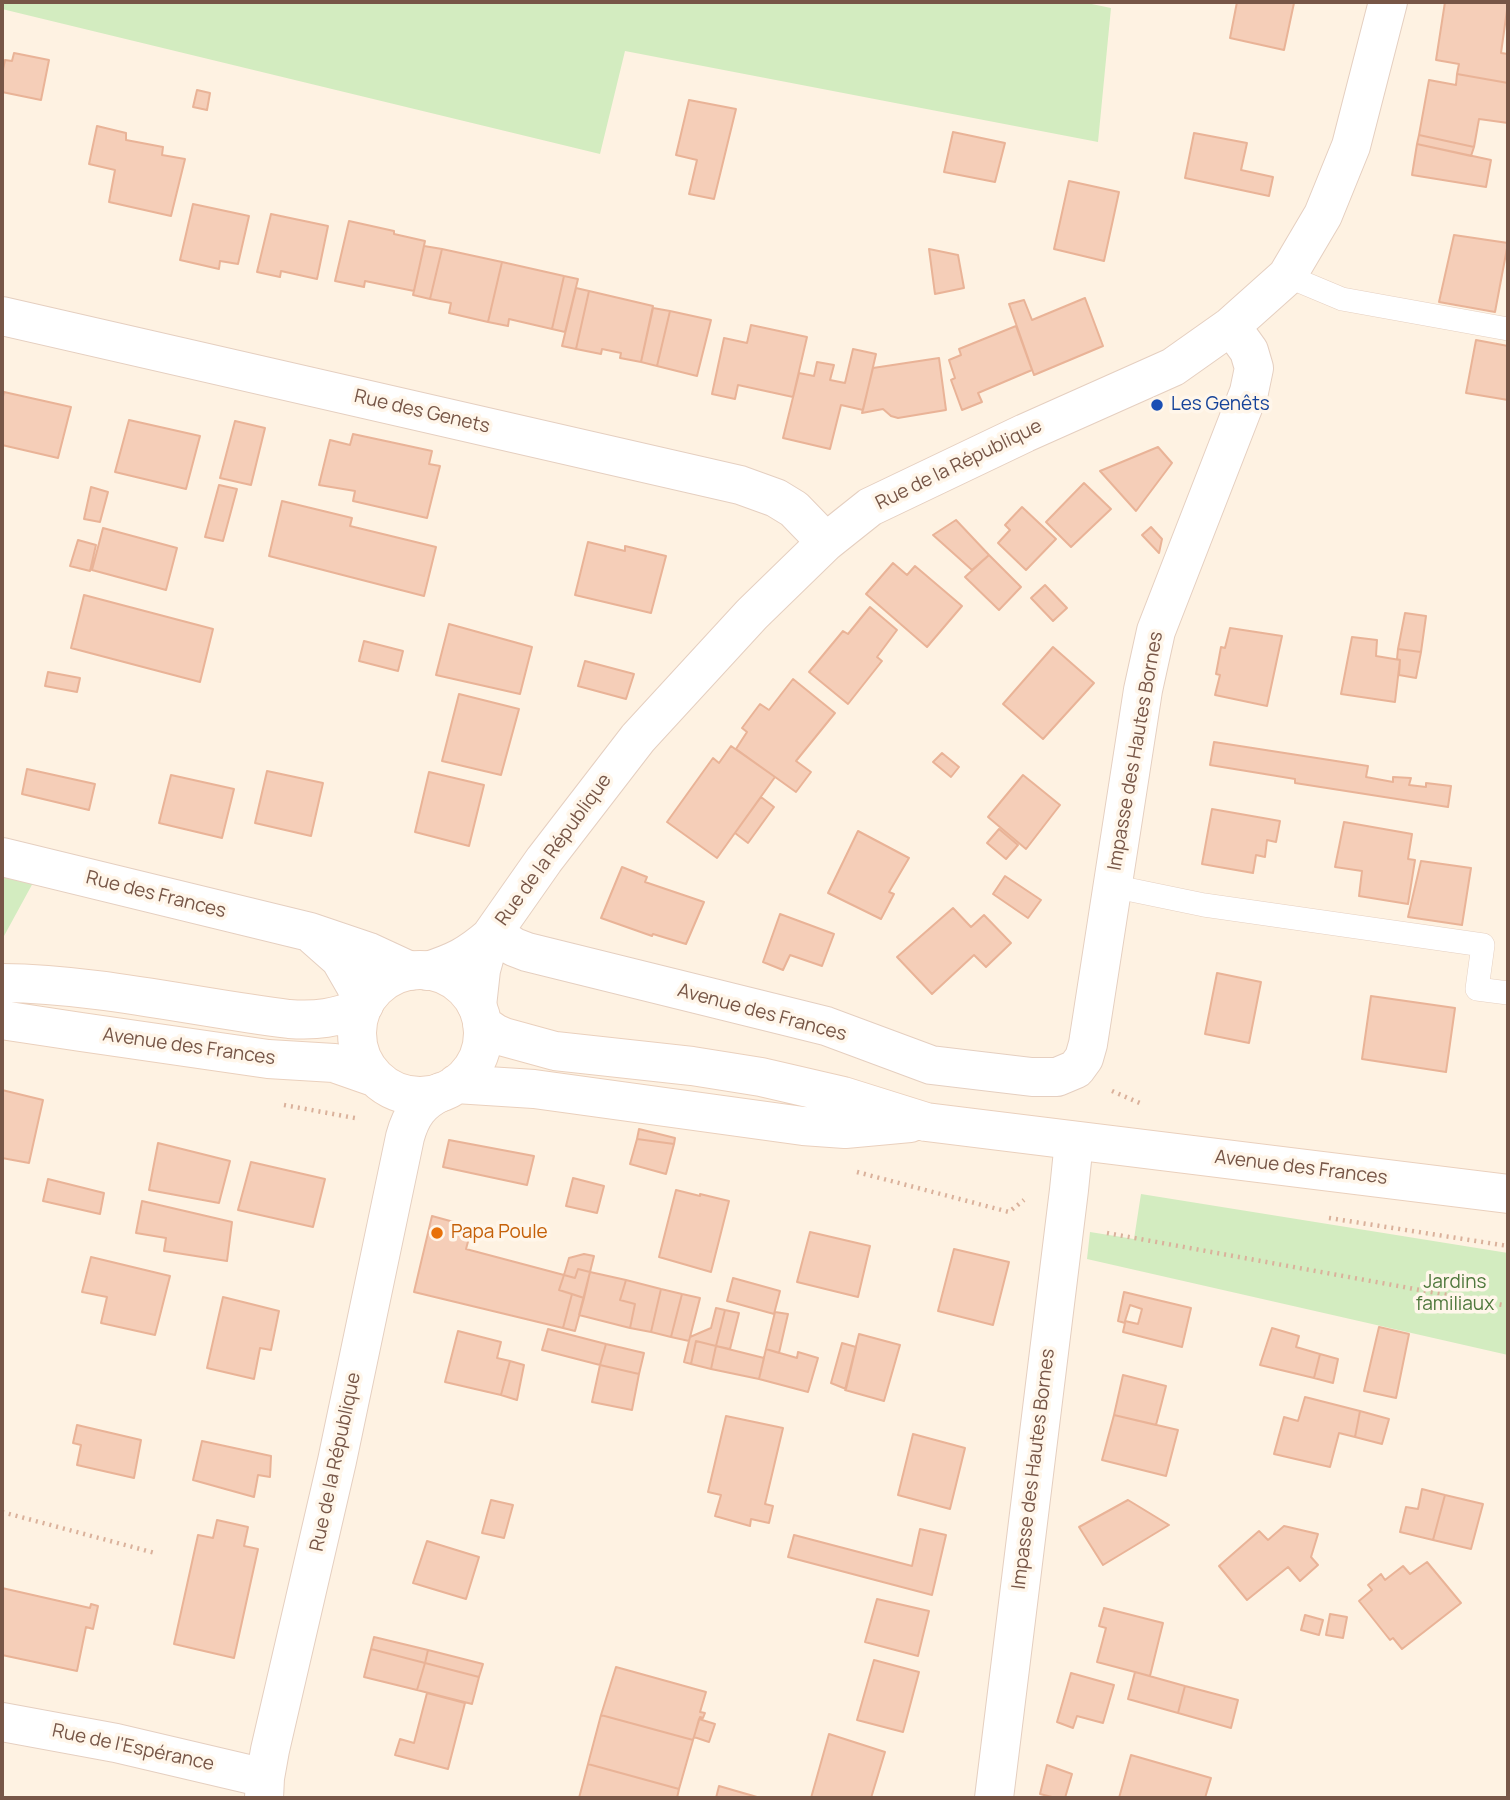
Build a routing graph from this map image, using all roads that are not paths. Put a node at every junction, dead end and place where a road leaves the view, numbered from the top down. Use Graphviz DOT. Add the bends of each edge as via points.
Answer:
graph roads {
  1 [pos="1388,2"];
  2 [pos="1287,276"];
  3 [pos="2,316"];
  4 [pos="1231,326"];
  5 [pos="1508,329"];
  6 [pos="826,542"];
  7 [pos="2,857"];
  8 [pos="1112,886"];
  9 [pos="310,932"];
  10 [pos="491,935"];
  11 [pos="419,971"];
  12 [pos="2,983"];
  13 [pos="1508,993"];
  14 [pos="363,1007"];
  15 [pos="480,1015"];
  16 [pos="2,1020"];
  17 [pos="1076,1069"];
  18 [pos="383,1083"];
  19 [pos="448,1088"];
  20 [pos="926,1122"];
  21 [pos="408,1125"];
  22 [pos="1074,1141"];
  23 [pos="1508,1194"];
  24 [pos="2,1722"];
  25 [pos="264,1788"];
  26 [pos="994,1798"];
  1 -- 2 [label="street, Rue de la République" via="1351,146 1323,215"];
  2 -- 4 [label="street, Rue de la République"];
  2 -- 5 [label="lane" via="1342,299"];
  3 -- 6 [label="street, Rue des Genets" via="740,485 794,509"];
  4 -- 6 [label="street, Rue de la République" via="1172,367 870,507"];
  4 -- 8 [label="street, Impasse des Hautes Bornes" via="1249,351 1254,368 1249,392 1156,631"];
  6 -- 10 [label="street, Rue de la République" via="752,614 638,738"];
  7 -- 9 [label="street, Rue des Frances"];
  8 -- 13 [label="lane" via="1204,905 1483,945 1477,989"];
  8 -- 17 [label="street, Impasse des Hautes Bornes" via="1088,1044"];
  9 -- 11 [label="street, Rue des Frances"];
  9 -- 14 [label="street, Rue des Frances" via="340,959"];
  10 -- 11 [label="street, Rue de la République" via="459,960"];
  10 -- 15 [label="street, Rue de la République" via="481,970"];
  10 -- 17 [label="street, Avenue des Frances" via="527,952 826,1026 931,1065 1032,1077 1057,1077"];
  11 -- 14 [label="street" via="401,972 384,980"];
  11 -- 15 [label="street" via="453,979 467,991"];
  12 -- 14 [label="street" via="112,992 313,1021"];
  14 -- 18 [label="street" via="358,1022 360,1052"];
  15 -- 19 [label="street" via="478,1058 469,1073"];
  15 -- 20 [label="street, Avenue des Frances" via="495,1033 555,1051 761,1077"];
  16 -- 18 [label="street, Avenue des Frances" via="268,1059 334,1063"];
  18 -- 19 [label="street" via="405,1094 423,1096"];
  18 -- 21 [label="street" via="405,1106"];
  19 -- 20 [label="street, Avenue des Frances" via="534,1089 845,1129"];
  19 -- 21 [label="street, Rue de la République" via="419,1107"];
  20 -- 22 [label="street, Avenue des Frances"];
  21 -- 25 [label="street, Rue de la République"];
  22 -- 23 [label="street, Avenue des Frances"];
  22 -- 26 [label="street, Impasse des Hautes Bornes"];
  24 -- 25 [label="street, Rue de l'Espérance" via="116,1742"];
}
